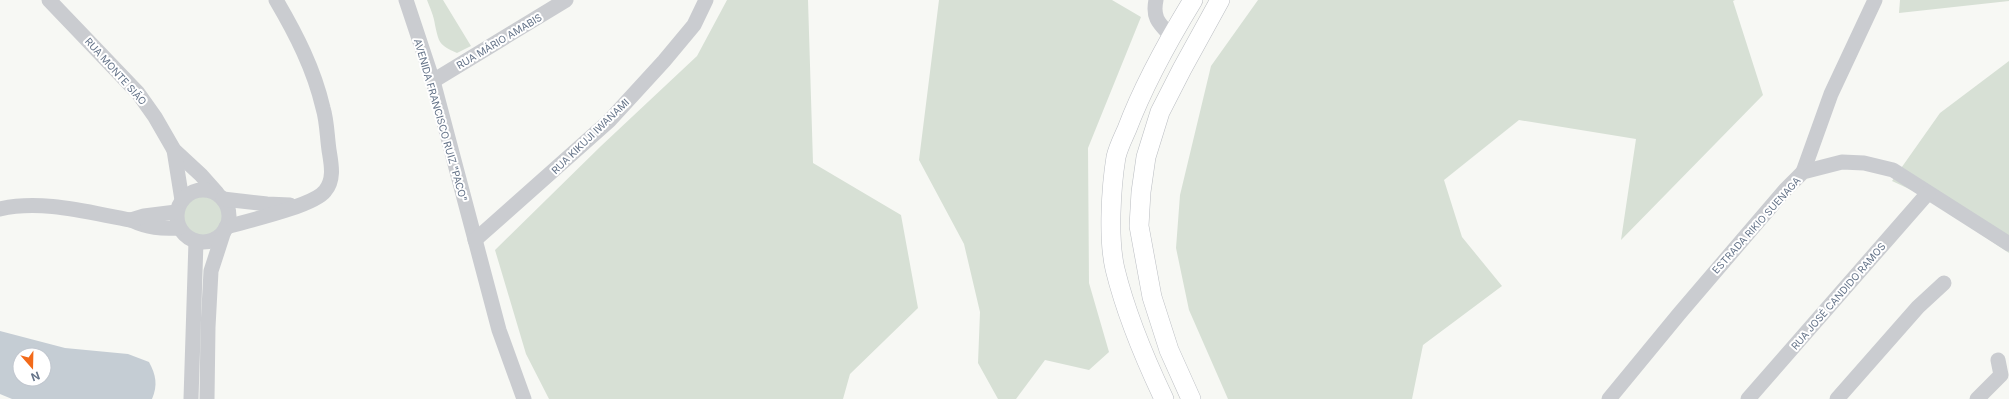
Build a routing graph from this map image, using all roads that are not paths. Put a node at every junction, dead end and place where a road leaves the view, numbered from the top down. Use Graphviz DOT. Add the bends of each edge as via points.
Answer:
graph roads {
  1 [pos="49,0"];
  2 [pos="276,0"];
  3 [pos="406,0"];
  4 [pos="566,0"];
  5 [pos="706,0"];
  6 [pos="1156,0"];
  7 [pos="1193,0"];
  8 [pos="1220,0"];
  9 [pos="1875,0"];
  10 [pos="1172,37"];
  11 [pos="433,81"];
  12 [pos="174,150"];
  13 [pos="1803,172"];
  14 [pos="1928,193"];
  15 [pos="220,196"];
  16 [pos="301,204"];
  17 [pos="179,206"];
  18 [pos="0,209"];
  19 [pos="131,220"];
  20 [pos="179,228"];
  21 [pos="225,229"];
  22 [pos="475,240"];
  23 [pos="196,241"];
  24 [pos="2009,244"];
  25 [pos="1944,283"];
  26 [pos="1998,360"];
  27 [pos="191,399"];
  28 [pos="207,399"];
  29 [pos="524,399"];
  30 [pos="1164,399"];
  31 [pos="1191,399"];
  32 [pos="1609,399"];
  33 [pos="1748,399"];
  34 [pos="1837,399"];
  35 [pos="1977,399"];
  1 -- 12 [label="street, RUA MONTE SIÃO" via="138,93 156,117"];
  2 -- 16 [label="street" via="294,30 324,108 331,180 325,191"];
  3 -- 11 [label="street, AVENIDA FRANCISCO RUIZ \"PACO\""];
  4 -- 11 [label="street, RUA MÁRIO AMABIS"];
  5 -- 22 [label="street, RUA KIKUJI IWANAMI" via="694,25 608,121"];
  6 -- 10 [label="street" via="1156,20"];
  7 -- 10 [label="main road"];
  8 -- 31 [label="main road" via="1160,112 1146,158 1139,219 1152,297 1169,350"];
  9 -- 13 [label="street" via="1831,94"];
  10 -- 30 [label="main road" via="1147,82 1117,156 1112,196 1115,268 1141,350"];
  11 -- 22 [label="street, AVENIDA FRANCISCO RUIZ \"PACO\""];
  12 -- 15 [label="street, RUA MONTE SIÃO"];
  12 -- 17 [label="street, RUA MONTE SIÃO"];
  13 -- 14 [label="street, ESTRADA RIKIO SUENAGA" via="1842,162 1864,163 1893,170"];
  13 -- 32 [label="street, ESTRADA RIKIO SUENAGA" via="1678,314"];
  14 -- 24 [label="street, ESTRADA RIKIO SUENAGA"];
  14 -- 33 [label="street, RUA JOSÉ CANDIDO RAMOS"];
  15 -- 16 [label="street" via="267,204"];
  15 -- 17 [label="street" via="209,190 200,189 191,192"];
  15 -- 21 [label="street" via="229,213"];
  16 -- 21 [label="street"];
  17 -- 19 [label="street"];
  17 -- 20 [label="street"];
  18 -- 19 [label="street" via="50,207"];
  19 -- 20 [label="street" via="155,228"];
  20 -- 23 [label="street" via="186,236"];
  21 -- 23 [label="street" via="214,240"];
  21 -- 28 [label="street" via="211,271"];
  22 -- 29 [label="street, AVENIDA FRANCISCO RUIZ \"PACO\"" via="499,330"];
  23 -- 27 [label="street"];
  25 -- 34 [label="street" via="1918,307"];
  26 -- 35 [label="street" via="2001,375"];
}
